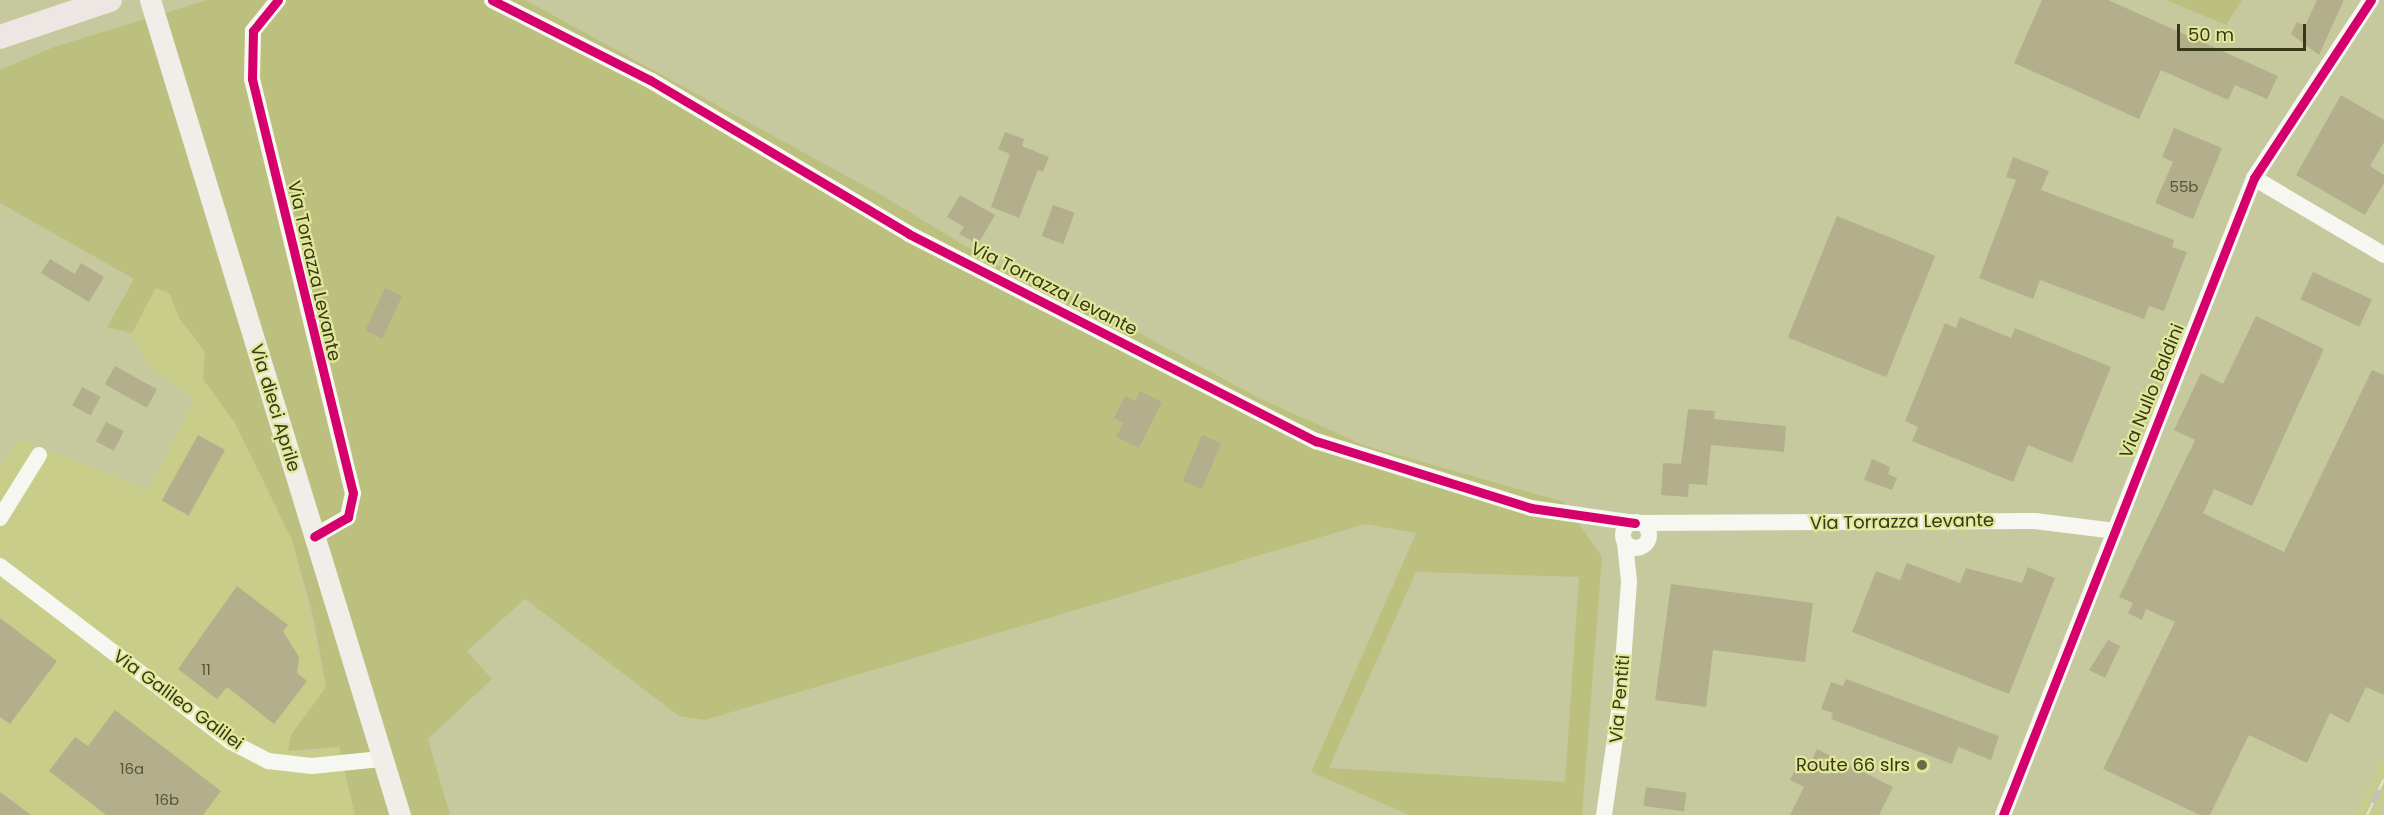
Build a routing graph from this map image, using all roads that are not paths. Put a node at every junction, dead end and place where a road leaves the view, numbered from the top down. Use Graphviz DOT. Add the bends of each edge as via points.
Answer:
graph roads {
  1 [pos="66,0"];
  2 [pos="110,0"];
  3 [pos="150,0"];
  4 [pos="278,0"];
  5 [pos="492,0"];
  6 [pos="2371,0"];
  7 [pos="0,21"];
  8 [pos="0,38"];
  9 [pos="2254,178"];
  10 [pos="2384,255"];
  11 [pos="39,455"];
  12 [pos="0,518"];
  13 [pos="1595,518"];
  14 [pos="1637,523"];
  15 [pos="1688,524"];
  16 [pos="2115,531"];
  17 [pos="314,537"];
  18 [pos="1635,542"];
  19 [pos="0,566"];
  20 [pos="381,759"];
  21 [pos="400,815"];
  22 [pos="1604,815"];
  23 [pos="2003,815"];
  1 -- 7 [label="highway"];
  2 -- 8 [label="highway"];
  3 -- 17 [label="main road, Via dieci Aprile"];
  4 -- 17 [label="street, Via Torrazza Levante" via="253,31 252,79 353,493 348,517"];
  5 -- 13 [label="street, Via Torrazza Levante" via="650,80 909,234 1317,441 1531,508"];
  6 -- 9 [label="street, Via Nullo Baldini"];
  9 -- 10 [label="street"];
  9 -- 16 [label="street, Via Nullo Baldini"];
  11 -- 12 [label="street"];
  13 -- 14 [label="street, Via Torrazza Levante"];
  13 -- 18 [label="street, Via Torrazza Levante"];
  14 -- 15 [label="street, Via Torrazza Levante"];
  14 -- 18 [label="street"];
  15 -- 16 [label="street, Via Torrazza Levante" via="2035,520"];
  15 -- 18 [label="street, Via Torrazza Levante"];
  16 -- 23 [label="street, Via Nullo Baldini"];
  17 -- 20 [label="main road, Via dieci Aprile"];
  18 -- 22 [label="street, Via Pentiti" via="1611,796"];
  19 -- 20 [label="street, Via Galileo Galilei" via="231,742 268,761 312,766"];
  20 -- 21 [label="main road, Via dieci Aprile"];
}
